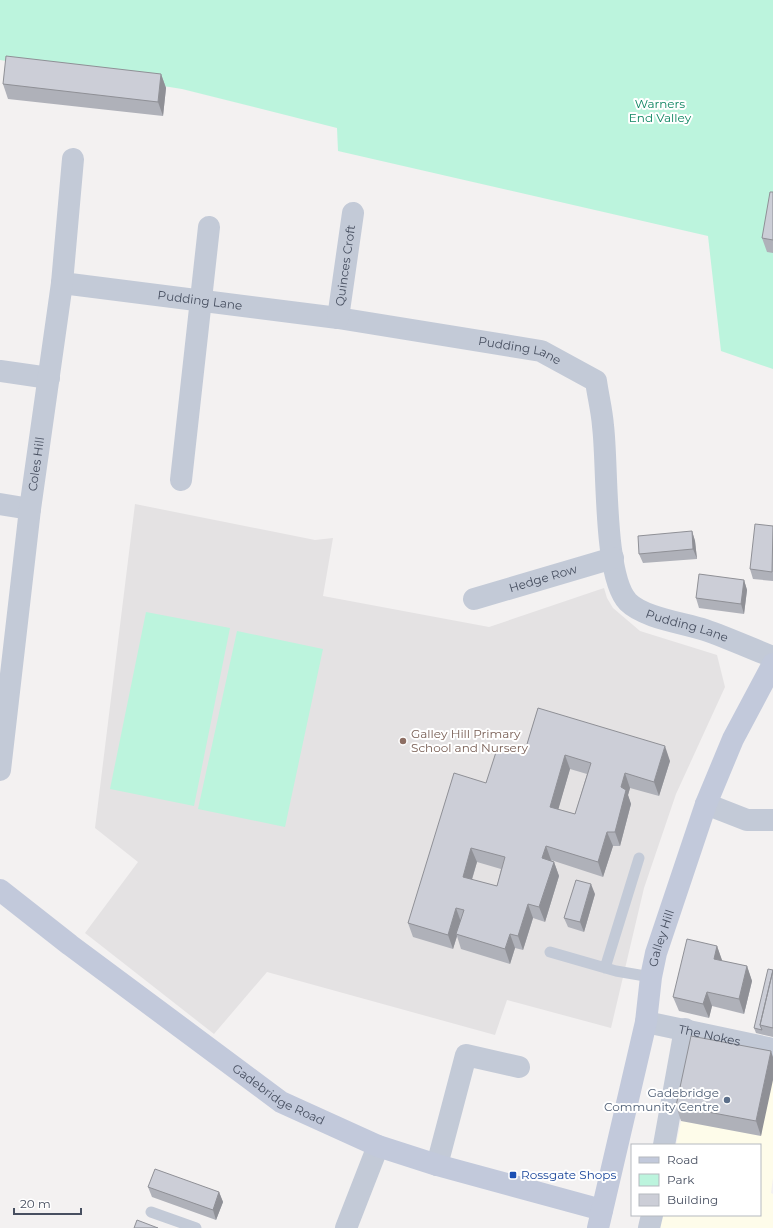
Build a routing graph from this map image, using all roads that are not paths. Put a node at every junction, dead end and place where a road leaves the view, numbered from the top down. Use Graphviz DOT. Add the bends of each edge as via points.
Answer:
graph roads {
  1 [pos="74,159"];
  2 [pos="353,213"];
  3 [pos="209,227"];
  4 [pos="62,283"];
  5 [pos="202,301"];
  6 [pos="338,318"];
  7 [pos="0,371"];
  8 [pos="49,378"];
  9 [pos="181,480"];
  10 [pos="0,504"];
  11 [pos="30,509"];
  12 [pos="613,558"];
  13 [pos="474,599"];
  14 [pos="773,657"];
  15 [pos="773,664"];
  16 [pos="0,770"];
  17 [pos="706,804"];
  18 [pos="773,820"];
  19 [pos="639,858"];
  20 [pos="0,890"];
  21 [pos="550,952"];
  22 [pos="605,968"];
  23 [pos="651,977"];
  24 [pos="646,1022"];
  25 [pos="685,1030"];
  26 [pos="773,1049"];
  27 [pos="519,1067"];
  28 [pos="664,1144"];
  29 [pos="378,1146"];
  30 [pos="437,1165"];
  31 [pos="151,1212"];
  32 [pos="652,1216"];
  33 [pos="600,1219"];
  34 [pos="180,1225"];
  35 [pos="196,1228"];
  36 [pos="346,1228"];
  37 [pos="649,1228"];
  1 -- 4 [label="street, Coles Hill"];
  2 -- 6 [label="street, Quinces Croft"];
  3 -- 5 [label="street"];
  4 -- 5 [label="street, Pudding Lane"];
  4 -- 8 [label="street, Coles Hill"];
  5 -- 6 [label="street, Pudding Lane"];
  5 -- 9 [label="street"];
  6 -- 12 [label="street, Pudding Lane" via="541,351 596,381 604,427 606,496"];
  7 -- 8 [label="street"];
  8 -- 11 [label="street, Coles Hill"];
  10 -- 11 [label="street"];
  11 -- 16 [label="street, Coles Hill"];
  12 -- 13 [label="street, Hedge Row"];
  12 -- 14 [label="street, Pudding Lane" via="616,582 628,602 645,613 706,631"];
  15 -- 17 [label="street, Galley Hill" via="733,739"];
  17 -- 18 [label="street" via="747,820"];
  17 -- 23 [label="street, Galley Hill" via="656,953"];
  19 -- 22 [label="lane"];
  20 -- 29 [label="street, Gadebridge Road" via="281,1102"];
  21 -- 22 [label="lane"];
  22 -- 23 [label="lane"];
  23 -- 24 [label="street, Galley Hill"];
  24 -- 25 [label="street, The Nokes"];
  24 -- 33 [label="street, Galley Hill"];
  25 -- 26 [label="street, The Nokes"];
  25 -- 28 [label="street"];
  27 -- 30 [label="street" via="466,1055"];
  29 -- 30 [label="street, Gadebridge Road"];
  29 -- 36 [label="street"];
  30 -- 33 [label="street, Gadebridge Road"];
  31 -- 34 [label="lane"];
  32 -- 37 [label="street"];
  34 -- 35 [label="lane"];
}
